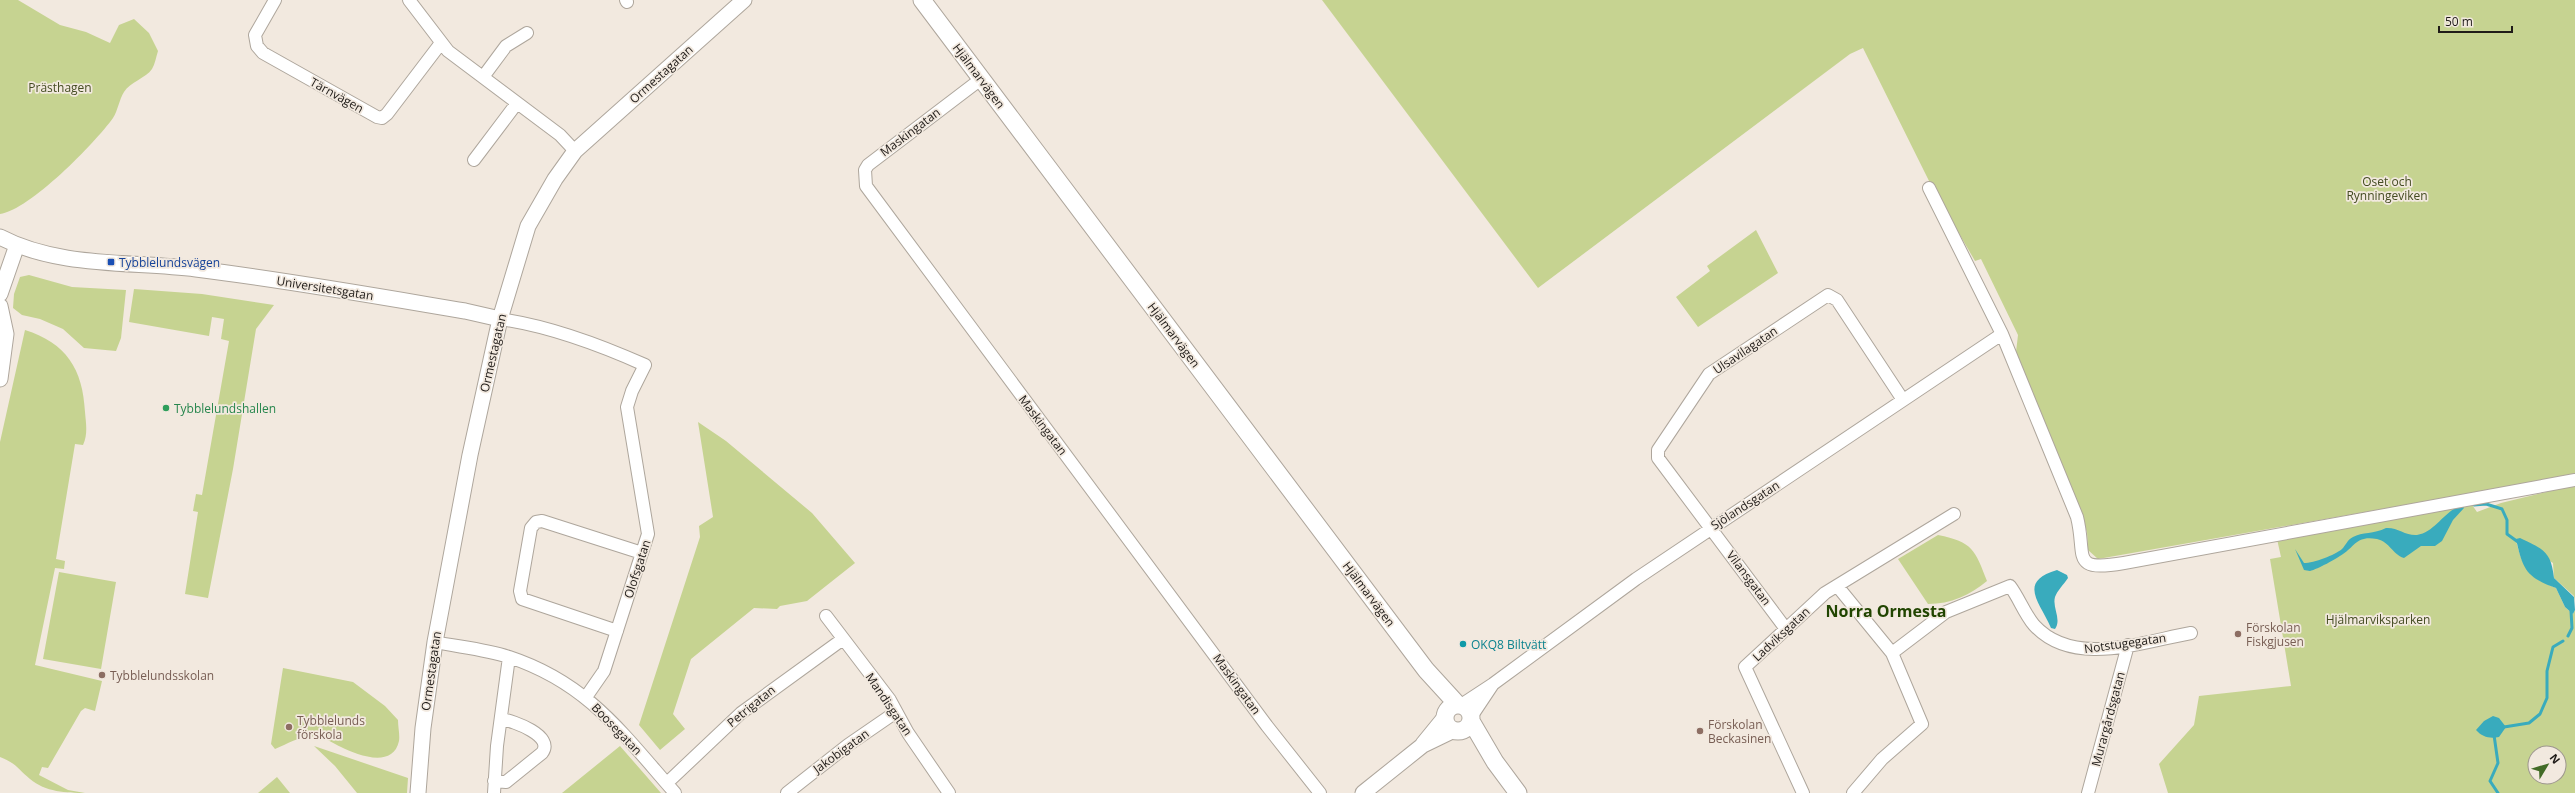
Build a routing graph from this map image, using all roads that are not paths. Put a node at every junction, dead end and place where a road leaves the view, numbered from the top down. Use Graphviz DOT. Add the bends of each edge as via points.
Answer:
graph roads {
  1 [pos="275,0"];
  2 [pos="409,0"];
  3 [pos="744,0"];
  4 [pos="922,0"];
  5 [pos="527,33"];
  6 [pos="441,43"];
  7 [pos="483,77"];
  8 [pos="981,79"];
  9 [pos="517,103"];
  10 [pos="575,151"];
  11 [pos="474,160"];
  12 [pos="1929,188"];
  13 [pos="0,236"];
  14 [pos="17,245"];
  15 [pos="0,294"];
  16 [pos="0,306"];
  17 [pos="500,319"];
  18 [pos="2002,334"];
  19 [pos="645,365"];
  20 [pos="0,379"];
  21 [pos="1903,400"];
  22 [pos="2575,480"];
  23 [pos="1954,514"];
  24 [pos="1711,528"];
  25 [pos="642,553"];
  26 [pos="1838,587"];
  27 [pos="826,616"];
  28 [pos="1786,629"];
  29 [pos="617,631"];
  30 [pos="2191,633"];
  31 [pos="843,640"];
  32 [pos="435,642"];
  33 [pos="2128,645"];
  34 [pos="1892,653"];
  35 [pos="509,657"];
  36 [pos="586,697"];
  37 [pos="896,712"];
  38 [pos="1458,717"];
  39 [pos="501,719"];
  40 [pos="667,783"];
  41 [pos="494,787"];
  42 [pos="947,792"];
  43 [pos="418,793"];
  44 [pos="675,793"];
  45 [pos="787,793"];
  46 [pos="1320,793"];
  47 [pos="1363,793"];
  48 [pos="1518,793"];
  49 [pos="1803,793"];
  50 [pos="1853,793"];
  51 [pos="2088,793"];
  1 -- 6 [label="street, Tärnvägen" via="255,34 255,40 263,53 377,117 382,118 387,114"];
  2 -- 6 [label="street"];
  3 -- 10 [label="street, Ormestagatan"];
  4 -- 8 [label="main road, Hjälmarvägen"];
  5 -- 7 [label="street" via="506,46"];
  6 -- 7 [label="street"];
  7 -- 9 [label="street"];
  8 -- 38 [label="main road, Hjälmarvägen" via="1426,670"];
  8 -- 46 [label="street, Maskingatan" via="868,164 865,170 866,186 1267,726"];
  9 -- 10 [label="street" via="560,135"];
  9 -- 11 [label="street"];
  10 -- 17 [label="street, Ormestagatan" via="555,179 528,226"];
  12 -- 18 [label="street"];
  13 -- 14 [label="street, Universitetsgatan"];
  14 -- 15 [label="street"];
  14 -- 17 [label="street, Universitetsgatan" via="75,260 179,266 247,275"];
  16 -- 20 [label="street" via="6,334"];
  17 -- 19 [label="street, Universitetsgatan" via="570,335"];
  17 -- 32 [label="street, Ormestagatan" via="470,455"];
  18 -- 21 [label="street, Sjölandsgatan"];
  18 -- 22 [label="street" via="2078,517 2080,553 2094,566 2124,563"];
  19 -- 25 [label="street, Olofsgatan" via="627,408 648,530"];
  21 -- 24 [label="street, Sjölandsgatan"];
  21 -- 24 [label="street, Ulsavilagatan" via="1837,300 1828,295 1818,300 1709,374 1658,450 1658,458"];
  23 -- 26 [label="street, Ladviksgatan"];
  24 -- 28 [label="street, Vilansgatan"];
  24 -- 38 [label="street, Sjölandsgatan" via="1581,618 1493,684"];
  25 -- 29 [label="street, Olofsgatan"];
  25 -- 29 [label="street" via="542,521 536,522 531,528 520,591 522,599"];
  26 -- 28 [label="street, Ladviksgatan" via="1825,593"];
  26 -- 34 [label="street"];
  27 -- 31 [label="street, Mandisgatan"];
  28 -- 49 [label="street, Ladviksgatan" via="1745,667"];
  29 -- 36 [label="street, Olofsgatan" via="602,676"];
  30 -- 33 [label="street, Notstugegatan"];
  31 -- 37 [label="street, Mandisgatan"];
  31 -- 40 [label="street, Petrigatan" via="741,713"];
  32 -- 35 [label="street, Boosegatan"];
  32 -- 43 [label="street, Ormestagatan" via="423,728"];
  33 -- 34 [label="street, Notstugegatan" via="2085,650 2057,643 2034,625 2010,586 1946,612"];
  33 -- 51 [label="street, Murargårdsgatan"];
  34 -- 50 [label="street" via="1922,724 1882,759"];
  35 -- 36 [label="street, Boosegatan" via="558,677"];
  35 -- 39 [label="street"];
  36 -- 40 [label="street, Boosegatan" via="606,714"];
  37 -- 42 [label="street, Mandisgatan"];
  37 -- 45 [label="street, Jakobigatan" via="848,745"];
  38 -- 47 [label="street" via="1430,734 1423,745"];
  38 -- 48 [label="main road, Hjälmarvägen" via="1481,753 1495,762"];
  39 -- 41 [label="street"];
  39 -- 41 [label="street" via="513,720 539,736 545,747 542,753 506,782"];
  40 -- 44 [label="street, Boosegatan"];
}
